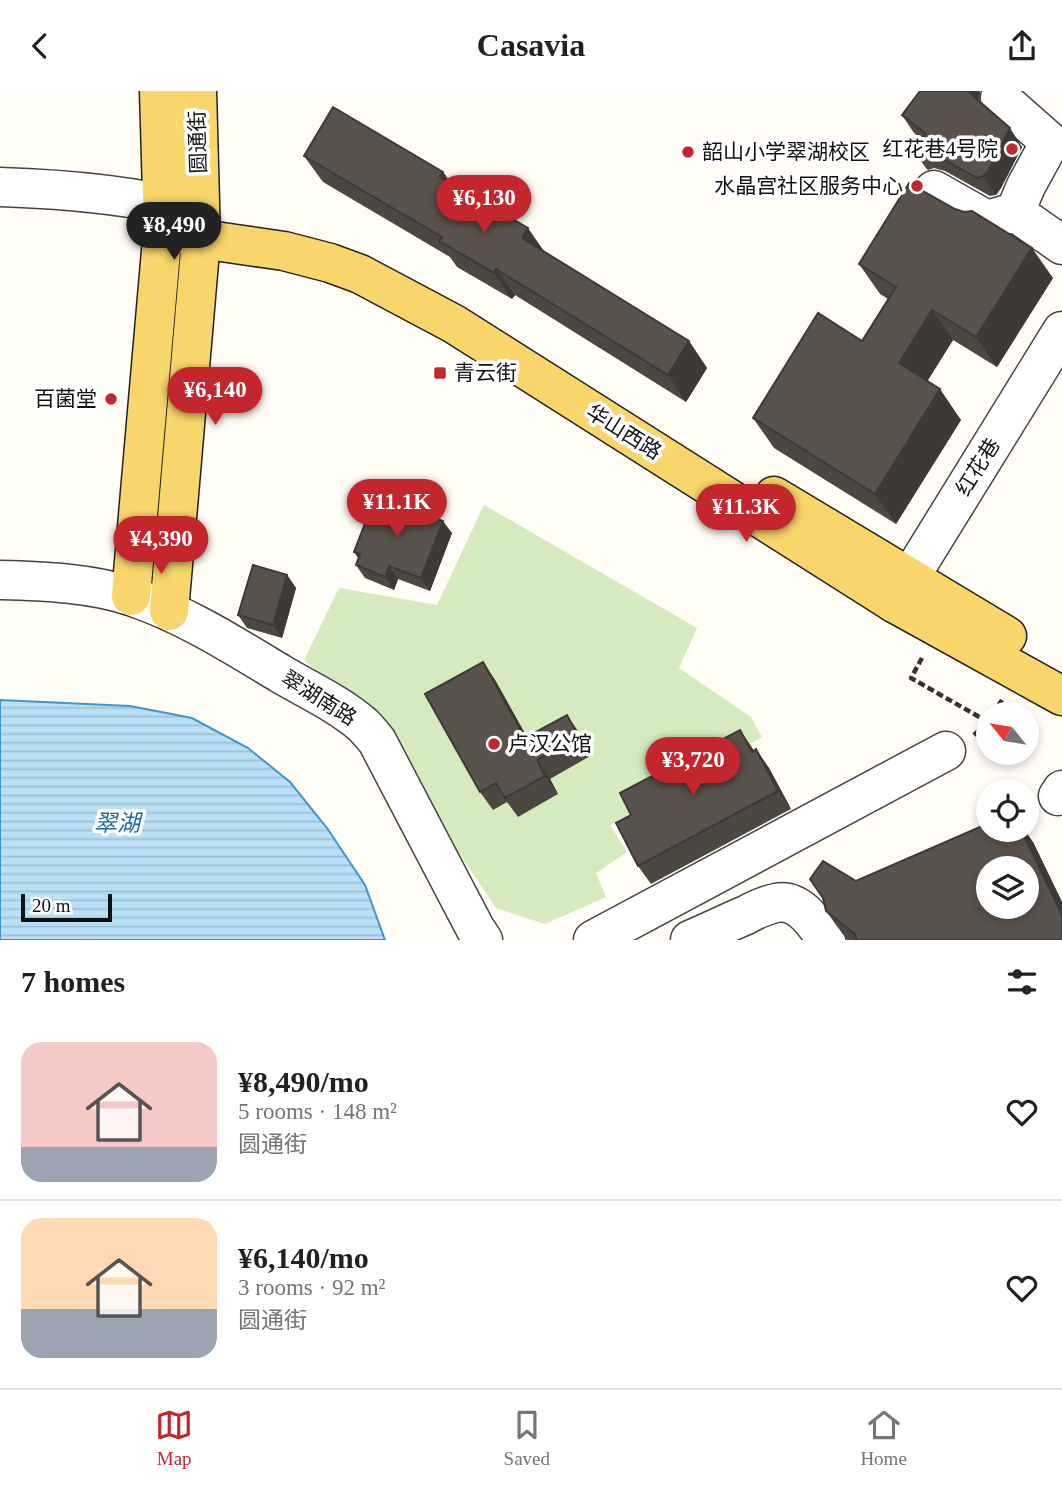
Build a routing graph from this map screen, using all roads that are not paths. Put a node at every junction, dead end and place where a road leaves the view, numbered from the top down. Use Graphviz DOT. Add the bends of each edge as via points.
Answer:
graph roads {
  1 [pos="159,91"];
  2 [pos="197,91"];
  3 [pos="999,98"];
  4 [pos="0,187"];
  5 [pos="934,190"];
  6 [pos="0,205"];
  7 [pos="1015,212"];
  8 [pos="163,216"];
  9 [pos="201,225"];
  10 [pos="1062,245"];
  11 [pos="1062,331"];
  12 [pos="0,580"];
  13 [pos="902,591"];
  14 [pos="131,596"];
  15 [pos="169,611"];
  16 [pos="1062,668"];
  17 [pos="1062,696"];
  18 [pos="946,751"];
  19 [pos="483,940"];
  20 [pos="593,940"];
  21 [pos="690,940"];
  22 [pos="826,940"];
  1 -- 8 [label="main road, 圆通街"];
  2 -- 9 [label="main road, 圆通街"];
  3 -- 7 [label="street" via="1050,142"];
  4 -- 8 [label="street" via="76,192"];
  5 -- 7 [label="street" via="987,220"];
  6 -- 8 [label="street"];
  7 -- 10 [label="street"];
  8 -- 9 [label="street"];
  8 -- 14 [label="main road, 圆通街"];
  9 -- 13 [label="main road, 华山西路" via="330,263 372,281 454,324"];
  9 -- 15 [label="main road, 圆通街"];
  11 -- 13 [label="street, 红花巷"];
  12 -- 14 [label="street, 翠湖南路" via="86,586"];
  13 -- 16 [label="main road, 华山西路"];
  13 -- 17 [label="main road, 华山西路"];
  14 -- 15 [label="street, 翠湖南路"];
  15 -- 19 [label="street, 翠湖南路" via="363,725 377,741"];
  18 -- 20 [label="street"];
  21 -- 22 [label="street" via="779,902 803,911"];
}
